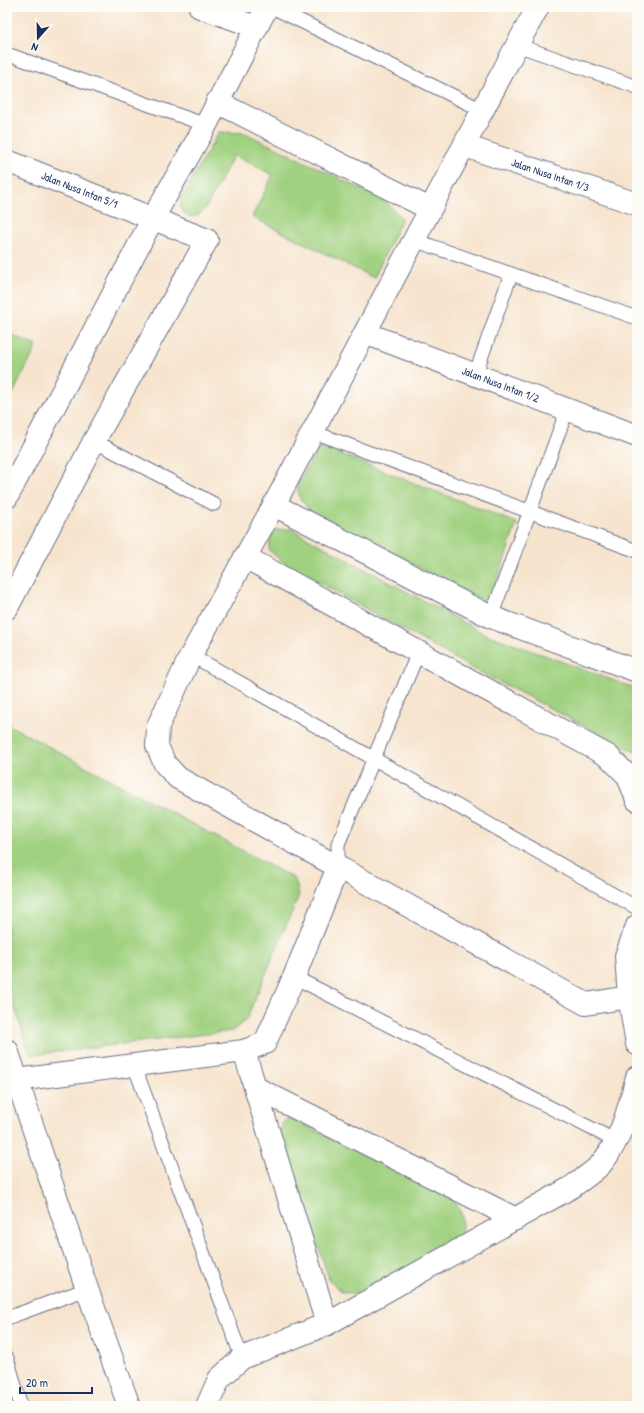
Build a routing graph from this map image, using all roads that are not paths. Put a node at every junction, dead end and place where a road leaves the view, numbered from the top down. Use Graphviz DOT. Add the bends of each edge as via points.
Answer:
graph roads {
  1 [pos="200,7"];
  2 [pos="267,7"];
  3 [pos="272,7"];
  4 [pos="530,10"];
  5 [pos="256,27"];
  6 [pos="516,45"];
  7 [pos="7,54"];
  8 [pos="637,87"];
  9 [pos="217,102"];
  10 [pos="482,110"];
  11 [pos="206,125"];
  12 [pos="464,146"];
  13 [pos="7,161"];
  14 [pos="637,204"];
  15 [pos="430,209"];
  16 [pos="153,218"];
  17 [pos="414,240"];
  18 [pos="511,274"];
  19 [pos="637,318"];
  20 [pos="365,333"];
  21 [pos="475,375"];
  22 [pos="567,410"];
  23 [pos="313,432"];
  24 [pos="637,436"];
  25 [pos="94,441"];
  26 [pos="7,497"];
  27 [pos="214,504"];
  28 [pos="274,506"];
  29 [pos="530,512"];
  30 [pos="637,551"];
  31 [pos="245,558"];
  32 [pos="7,608"];
  33 [pos="491,617"];
  34 [pos="418,652"];
  35 [pos="191,655"];
  36 [pos="637,672"];
  37 [pos="374,758"];
  38 [pos="637,800"];
  39 [pos="338,867"];
  40 [pos="637,908"];
  41 [pos="637,926"];
  42 [pos="294,977"];
  43 [pos="629,997"];
  44 [pos="637,1044"];
  45 [pos="7,1050"];
  46 [pos="244,1051"];
  47 [pos="134,1065"];
  48 [pos="637,1077"];
  49 [pos="12,1081"];
  50 [pos="256,1088"];
  51 [pos="616,1140"];
  52 [pos="516,1219"];
  53 [pos="87,1289"];
  54 [pos="7,1318"];
  55 [pos="327,1324"];
  56 [pos="7,1358"];
  57 [pos="242,1358"];
  58 [pos="21,1406"];
  59 [pos="129,1406"];
  60 [pos="207,1406"];
  1 -- 5 [label="street"];
  2 -- 5 [label="street"];
  3 -- 10 [label="lane"];
  4 -- 6 [label="street"];
  5 -- 9 [label="street"];
  6 -- 8 [label="lane"];
  6 -- 10 [label="street"];
  7 -- 11 [label="lane"];
  9 -- 11 [label="street"];
  9 -- 15 [label="street"];
  10 -- 12 [label="street"];
  11 -- 16 [label="street"];
  12 -- 14 [label="street, Jalan Nusa Intan 1/3"];
  12 -- 15 [label="street"];
  13 -- 16 [label="street, Jalan Nusa Intan 5/1"];
  15 -- 17 [label="street"];
  16 -- 25 [label="street, Jalan Nusa Intan 5/1" via="207,240"];
  16 -- 26 [label="street"];
  17 -- 18 [label="lane"];
  17 -- 20 [label="street"];
  18 -- 19 [label="lane"];
  18 -- 21 [label="lane"];
  20 -- 21 [label="street, Jalan Nusa Intan 1/2"];
  20 -- 23 [label="street"];
  21 -- 22 [label="street, Jalan Nusa Intan 1/2"];
  22 -- 24 [label="street, Jalan Nusa Intan 1/2"];
  22 -- 29 [label="lane"];
  23 -- 28 [label="street"];
  23 -- 29 [label="lane"];
  25 -- 27 [label="lane"];
  25 -- 32 [label="street"];
  28 -- 31 [label="street"];
  28 -- 33 [label="street"];
  29 -- 30 [label="lane"];
  29 -- 33 [label="lane"];
  31 -- 34 [label="street"];
  31 -- 35 [label="street"];
  33 -- 36 [label="street"];
  34 -- 37 [label="lane"];
  34 -- 38 [label="street" via="608,756 628,776"];
  35 -- 37 [label="lane"];
  35 -- 39 [label="street" via="158,726 157,746 165,764 178,778"];
  37 -- 39 [label="lane" via="338,844"];
  37 -- 40 [label="lane"];
  39 -- 42 [label="street"];
  39 -- 43 [label="street" via="586,1004"];
  41 -- 43 [label="street" via="626,956"];
  42 -- 46 [label="street" via="265,1044"];
  42 -- 51 [label="lane"];
  43 -- 44 [label="street"];
  45 -- 49 [label="street"];
  46 -- 47 [label="street"];
  46 -- 50 [label="street"];
  47 -- 49 [label="street"];
  47 -- 57 [label="lane"];
  48 -- 51 [label="street" via="627,1116"];
  49 -- 53 [label="street"];
  50 -- 52 [label="street"];
  50 -- 55 [label="street"];
  51 -- 52 [label="street" via="601,1164 570,1188"];
  52 -- 55 [label="street"];
  53 -- 54 [label="lane"];
  53 -- 59 [label="street"];
  55 -- 57 [label="street"];
  56 -- 58 [label="lane"];
  57 -- 60 [label="street" via="219,1379"];
}
